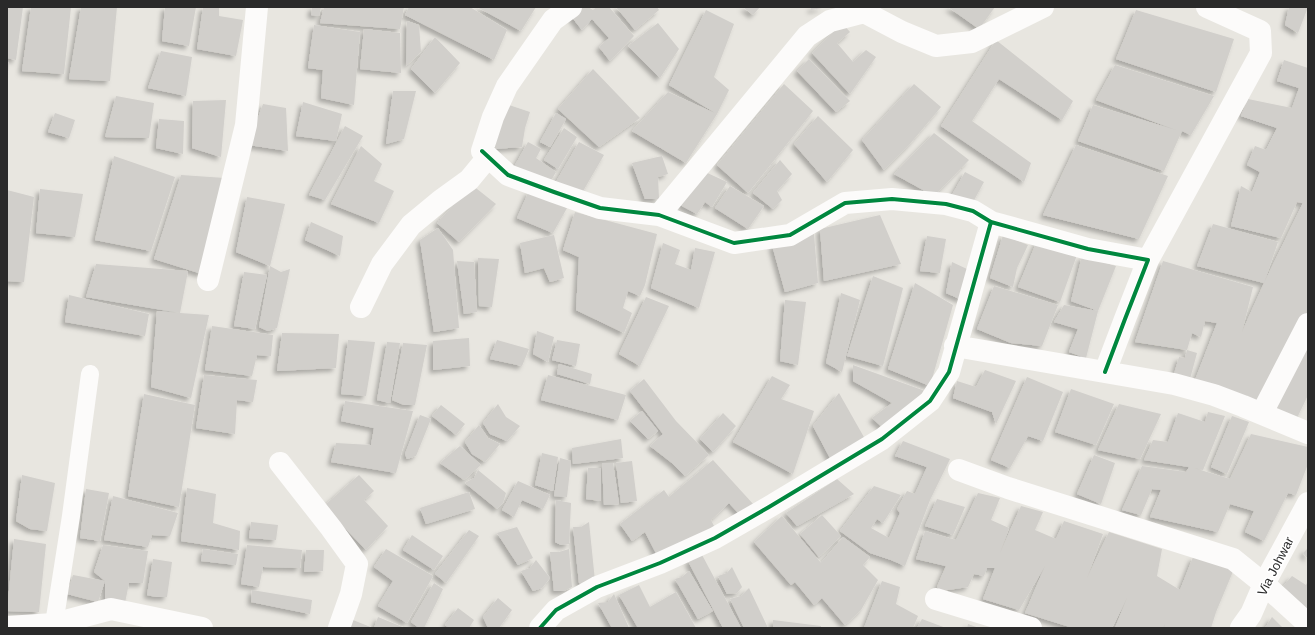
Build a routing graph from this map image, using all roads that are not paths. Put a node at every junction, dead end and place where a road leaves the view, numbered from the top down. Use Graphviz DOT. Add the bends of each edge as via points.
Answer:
graph roads {
  1 [pos="257,7"];
  2 [pos="571,7"];
  3 [pos="1043,7"];
  4 [pos="1207,7"];
  5 [pos="482,151"];
  6 [pos="659,215"];
  7 [pos="991,222"];
  8 [pos="1148,260"];
  9 [pos="208,280"];
  10 [pos="361,307"];
  11 [pos="1308,324"];
  12 [pos="955,346"];
  13 [pos="1105,372"];
  14 [pos="90,374"];
  15 [pos="1262,413"];
  16 [pos="1308,432"];
  17 [pos="280,463"];
  18 [pos="959,470"];
  19 [pos="1308,503"];
  20 [pos="1264,584"];
  21 [pos="936,599"];
  22 [pos="54,624"];
  23 [pos="1308,624"];
  24 [pos="7,627"];
  25 [pos="202,628"];
  26 [pos="339,628"];
  27 [pos="540,628"];
  28 [pos="1031,628"];
  29 [pos="1240,628"];
  1 -- 9 [label="street" via="246,125"];
  2 -- 5 [label="street" via="553,20 507,86"];
  3 -- 6 [label="street" via="972,42 958,45 936,46 864,12 830,21 807,36"];
  4 -- 8 [label="street" via="1260,31 1261,53"];
  5 -- 6 [label="street" via="508,175 554,192 600,208"];
  5 -- 10 [label="street" via="488,157 469,180 411,224 382,264"];
  6 -- 7 [label="street" via="734,243 790,235 845,204 892,199 946,204 973,211"];
  7 -- 8 [label="street" via="1088,249"];
  7 -- 12 [label="street"];
  8 -- 13 [label="street"];
  11 -- 15 [label="street"];
  12 -- 13 [label="street"];
  12 -- 27 [label="street" via="949,372 930,401 882,439 715,538 597,587 556,610"];
  13 -- 15 [label="street" via="1174,384"];
  14 -- 22 [label="lane"];
  15 -- 16 [label="street"];
  17 -- 26 [label="street" via="357,564 351,594"];
  18 -- 20 [label="street" via="1233,559"];
  19 -- 20 [label="street, Via Johwar"];
  20 -- 23 [label="street"];
  20 -- 29 [label="street, Via Johwar" via="1251,614"];
  21 -- 28 [label="street"];
  22 -- 24 [label="street"];
  22 -- 25 [label="street" via="111,609"];
}
